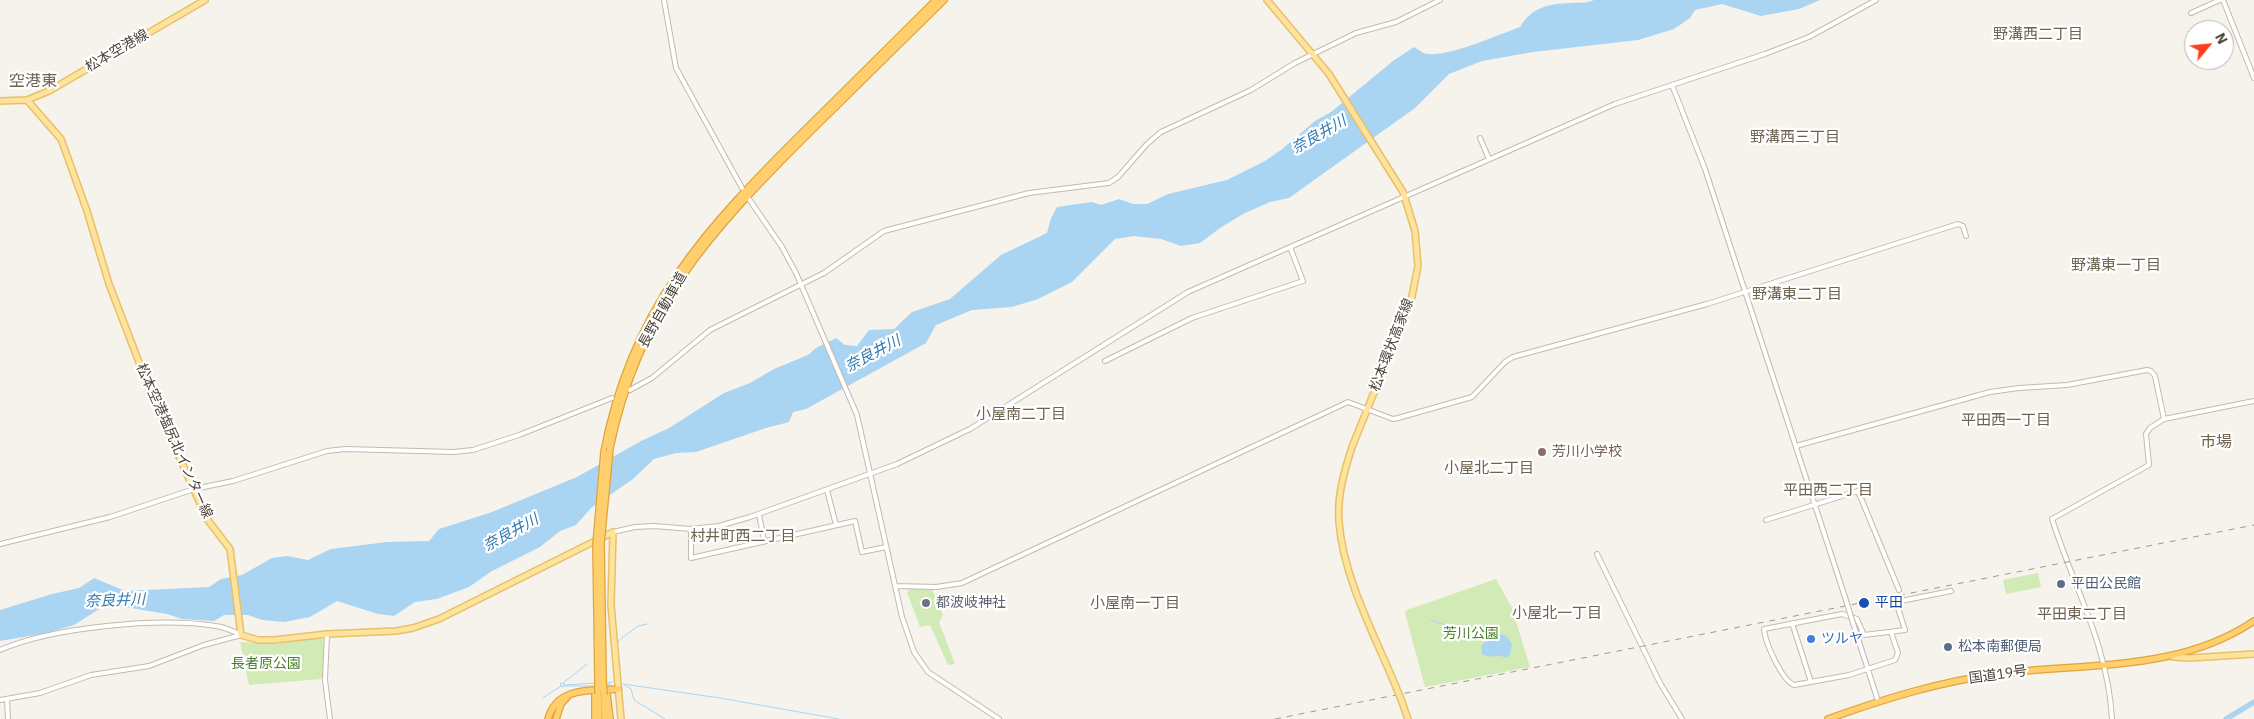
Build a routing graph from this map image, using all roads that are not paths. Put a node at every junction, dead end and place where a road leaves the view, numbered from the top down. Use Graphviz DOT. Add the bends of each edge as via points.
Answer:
graph roads {
  1 [pos="205,0"];
  2 [pos="664,0"];
  3 [pos="936,0"];
  4 [pos="944,0"];
  5 [pos="1267,0"];
  6 [pos="1440,0"];
  7 [pos="1876,0"];
  8 [pos="2222,0"];
  9 [pos="2191,13"];
  10 [pos="1314,53"];
  11 [pos="2254,78"];
  12 [pos="1672,85"];
  13 [pos="27,100"];
  14 [pos="0,101"];
  15 [pos="1480,138"];
  16 [pos="1489,158"];
  17 [pos="742,188"];
  18 [pos="1405,196"];
  19 [pos="749,199"];
  20 [pos="1966,236"];
  21 [pos="1290,247"];
  22 [pos="801,285"];
  23 [pos="1745,292"];
  24 [pos="1105,361"];
  25 [pos="630,390"];
  26 [pos="612,398"];
  27 [pos="2254,401"];
  28 [pos="1368,409"];
  29 [pos="2164,419"];
  30 [pos="1796,446"];
  31 [pos="870,474"];
  32 [pos="194,489"];
  33 [pos="827,490"];
  34 [pos="1815,504"];
  35 [pos="759,514"];
  36 [pos="1766,520"];
  37 [pos="836,525"];
  38 [pos="691,530"];
  39 [pos="613,532"];
  40 [pos="764,541"];
  41 [pos="0,544"];
  42 [pos="598,544"];
  43 [pos="886,546"];
  44 [pos="1597,554"];
  45 [pos="895,586"];
  46 [pos="1899,590"];
  47 [pos="1952,591"];
  48 [pos="2254,621"];
  49 [pos="1792,623"];
  50 [pos="1891,632"];
  51 [pos="327,634"];
  52 [pos="241,635"];
  53 [pos="0,650"];
  54 [pos="2254,654"];
  55 [pos="2173,657"];
  56 [pos="2105,664"];
  57 [pos="1868,669"];
  58 [pos="600,680"];
  59 [pos="1810,682"];
  60 [pos="618,689"];
  61 [pos="582,692"];
  62 [pos="601,694"];
  63 [pos="7,699"];
  64 [pos="0,700"];
  65 [pos="1878,701"];
  66 [pos="8,719"];
  67 [pos="330,719"];
  68 [pos="548,719"];
  69 [pos="556,719"];
  70 [pos="595,719"];
  71 [pos="600,719"];
  72 [pos="605,719"];
  73 [pos="610,719"];
  74 [pos="621,719"];
  75 [pos="999,719"];
  76 [pos="1408,719"];
  77 [pos="1682,719"];
  78 [pos="1828,719"];
  79 [pos="2112,719"];
  1 -- 13 [label="main road, 松本空港線" via="49,91"];
  2 -- 17 [label="street" via="676,68"];
  3 -- 42 [label="highway, 長野自動車道, bridge" via="749,185 712,226 657,305 630,360 617,399 604,452"];
  4 -- 42 [label="highway, 長野自動車道, bridge" via="752,190 702,248 671,292 649,331 628,382 610,448"];
  5 -- 10 [label="main road, 松本環状高家線"];
  6 -- 10 [label="street" via="1396,22 1356,33"];
  7 -- 12 [label="street" via="1810,37"];
  8 -- 9 [label="street"];
  8 -- 11 [label="street"];
  10 -- 18 [label="main road, 松本環状高家線"];
  10 -- 22 [label="street" via="1251,90 1161,132 1114,180 1102,185 1011,196 889,230"];
  12 -- 16 [label="street" via="1615,104"];
  12 -- 23 [label="street" via="1705,169"];
  13 -- 14 [label="main road"];
  13 -- 32 [label="main road, 松本空港塩尻北インター線" via="61,138 112,293 152,396"];
  15 -- 16 [label="street"];
  16 -- 18 [label="street"];
  18 -- 21 [label="street"];
  18 -- 28 [label="main road, 松本環状高家線" via="1417,239 1416,280"];
  19 -- 22 [label="street" via="782,246"];
  20 -- 23 [label="street" via="1963,226 1958,224"];
  21 -- 24 [label="street" via="1303,281 1192,318"];
  21 -- 31 [label="street" via="1177,298 970,429 925,452"];
  22 -- 25 [label="street" via="710,330 652,378"];
  22 -- 31 [label="street" via="857,415"];
  23 -- 28 [label="street" via="1513,357 1472,397 1393,419"];
  23 -- 30 [label="street"];
  26 -- 32 [label="street" via="465,452 331,450 233,481"];
  27 -- 29 [label="street"];
  28 -- 45 [label="street" via="1348,402 962,582 936,587"];
  28 -- 76 [label="main road, 松本環状高家線, bridge" via="1344,472 1339,521 1348,567"];
  29 -- 30 [label="street" via="2155,376 2147,370 2067,385 1990,392"];
  29 -- 56 [label="street" via="2146,434 2149,464 2052,519"];
  30 -- 34 [label="street"];
  31 -- 33 [label="street"];
  31 -- 43 [label="street"];
  32 -- 41 [label="street" via="110,517"];
  32 -- 52 [label="main road, 松本空港塩尻北インター線" via="207,519 230,549"];
  33 -- 35 [label="street"];
  33 -- 37 [label="street"];
  34 -- 36 [label="street"];
  34 -- 46 [label="street" via="1858,491"];
  34 -- 57 [label="street, bridge"];
  35 -- 38 [label="street" via="719,526"];
  35 -- 40 [label="street"];
  37 -- 40 [label="street"];
  37 -- 43 [label="street" via="855,521 862,552"];
  38 -- 39 [label="street" via="654,526"];
  38 -- 40 [label="street" via="691,558"];
  39 -- 51 [label="main road" via="428,624 396,630"];
  39 -- 60 [label="main road" via="611,605"];
  42 -- 58 [label="highway, 長野自動車道" via="602,641"];
  42 -- 58 [label="highway, 長野自動車道" via="596,618"];
  43 -- 45 [label="street"];
  44 -- 77 [label="street" via="1660,683"];
  45 -- 75 [label="street" via="907,636 921,665"];
  47 -- 50 [label="street" via="1900,601 1897,605 1906,630"];
  48 -- 55 [label="highway, 国道19号" via="2212,644"];
  49 -- 50 [label="street" via="1842,614 1857,619 1864,635"];
  49 -- 59 [label="street"];
  49 -- 59 [label="street" via="1764,629 1764,634 1776,664 1792,685"];
  50 -- 57 [label="street" via="1897,657"];
  51 -- 52 [label="main road" via="266,640"];
  51 -- 67 [label="street" via="324,680"];
  52 -- 53 [label="street" via="215,626 138,624 61,633"];
  52 -- 63 [label="street" via="149,666 91,675 40,693"];
  54 -- 55 [label="main road"];
  55 -- 56 [label="highway, 国道19号"];
  56 -- 65 [label="highway, 国道19号" via="1982,676"];
  56 -- 79 [label="street"];
  57 -- 59 [label="street"];
  57 -- 65 [label="street"];
  58 -- 62 [label="highway, bridge"];
  58 -- 62 [label="highway, bridge"];
  60 -- 61 [label="highway"];
  60 -- 74 [label="main road"];
  61 -- 68 [label="highway" via="568,693 558,699"];
  61 -- 69 [label="highway" via="564,699"];
  62 -- 70 [label="highway"];
  62 -- 71 [label="highway"];
  62 -- 72 [label="highway"];
  62 -- 73 [label="highway"];
  63 -- 64 [label="street"];
  63 -- 66 [label="street"];
  65 -- 78 [label="highway, 国道19号"];
}
